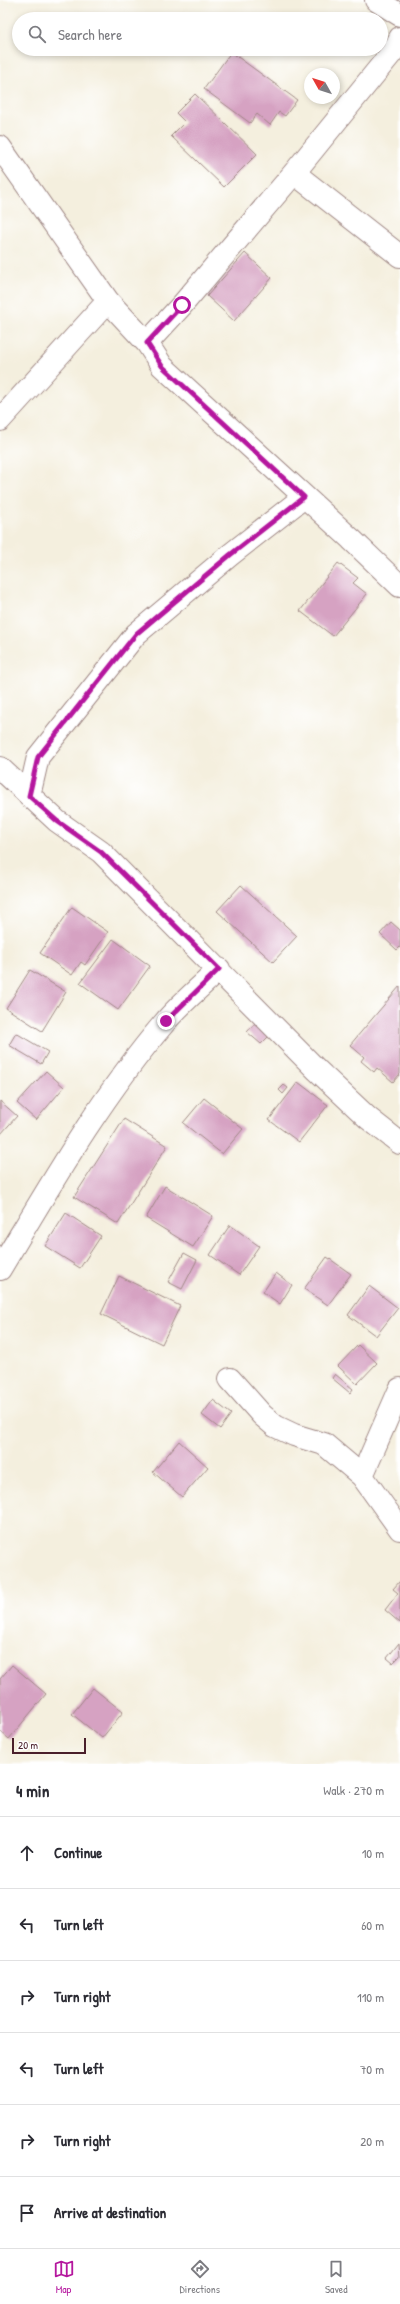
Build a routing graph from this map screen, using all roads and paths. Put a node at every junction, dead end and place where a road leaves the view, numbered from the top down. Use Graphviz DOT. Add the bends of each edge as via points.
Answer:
graph roads {
  1 [pos="376,0"];
  2 [pos="400,15"];
  3 [pos="400,38"];
  4 [pos="0,147"];
  5 [pos="294,173"];
  6 [pos="400,256"];
  7 [pos="108,301"];
  8 [pos="147,343"];
  9 [pos="0,420"];
  10 [pos="304,497"];
  11 [pos="400,586"];
  12 [pos="0,768"];
  13 [pos="29,796"];
  14 [pos="219,969"];
  15 [pos="400,1143"];
  16 [pos="0,1269"];
  17 [pos="230,1379"];
  18 [pos="400,1389"];
  19 [pos="362,1476"];
  20 [pos="400,1529"];
  1 -- 2 [label="street"];
  3 -- 5 [label="street" via="394,50"];
  4 -- 7 [label="street"];
  5 -- 6 [label="street"];
  5 -- 8 [label="street"];
  7 -- 8 [label="street"];
  7 -- 9 [label="street"];
  8 -- 10 [label="street" via="162,366"];
  10 -- 11 [label="street"];
  10 -- 13 [label="street" via="136,634 38,757"];
  12 -- 13 [label="street"];
  13 -- 14 [label="street" via="57,821 101,852"];
  14 -- 15 [label="street" via="323,1075 368,1118"];
  14 -- 16 [label="street" via="166,1021 117,1083 66,1158"];
  17 -- 19 [label="street" via="275,1426 324,1444"];
  18 -- 19 [label="street"];
  19 -- 20 [label="street"];
}
